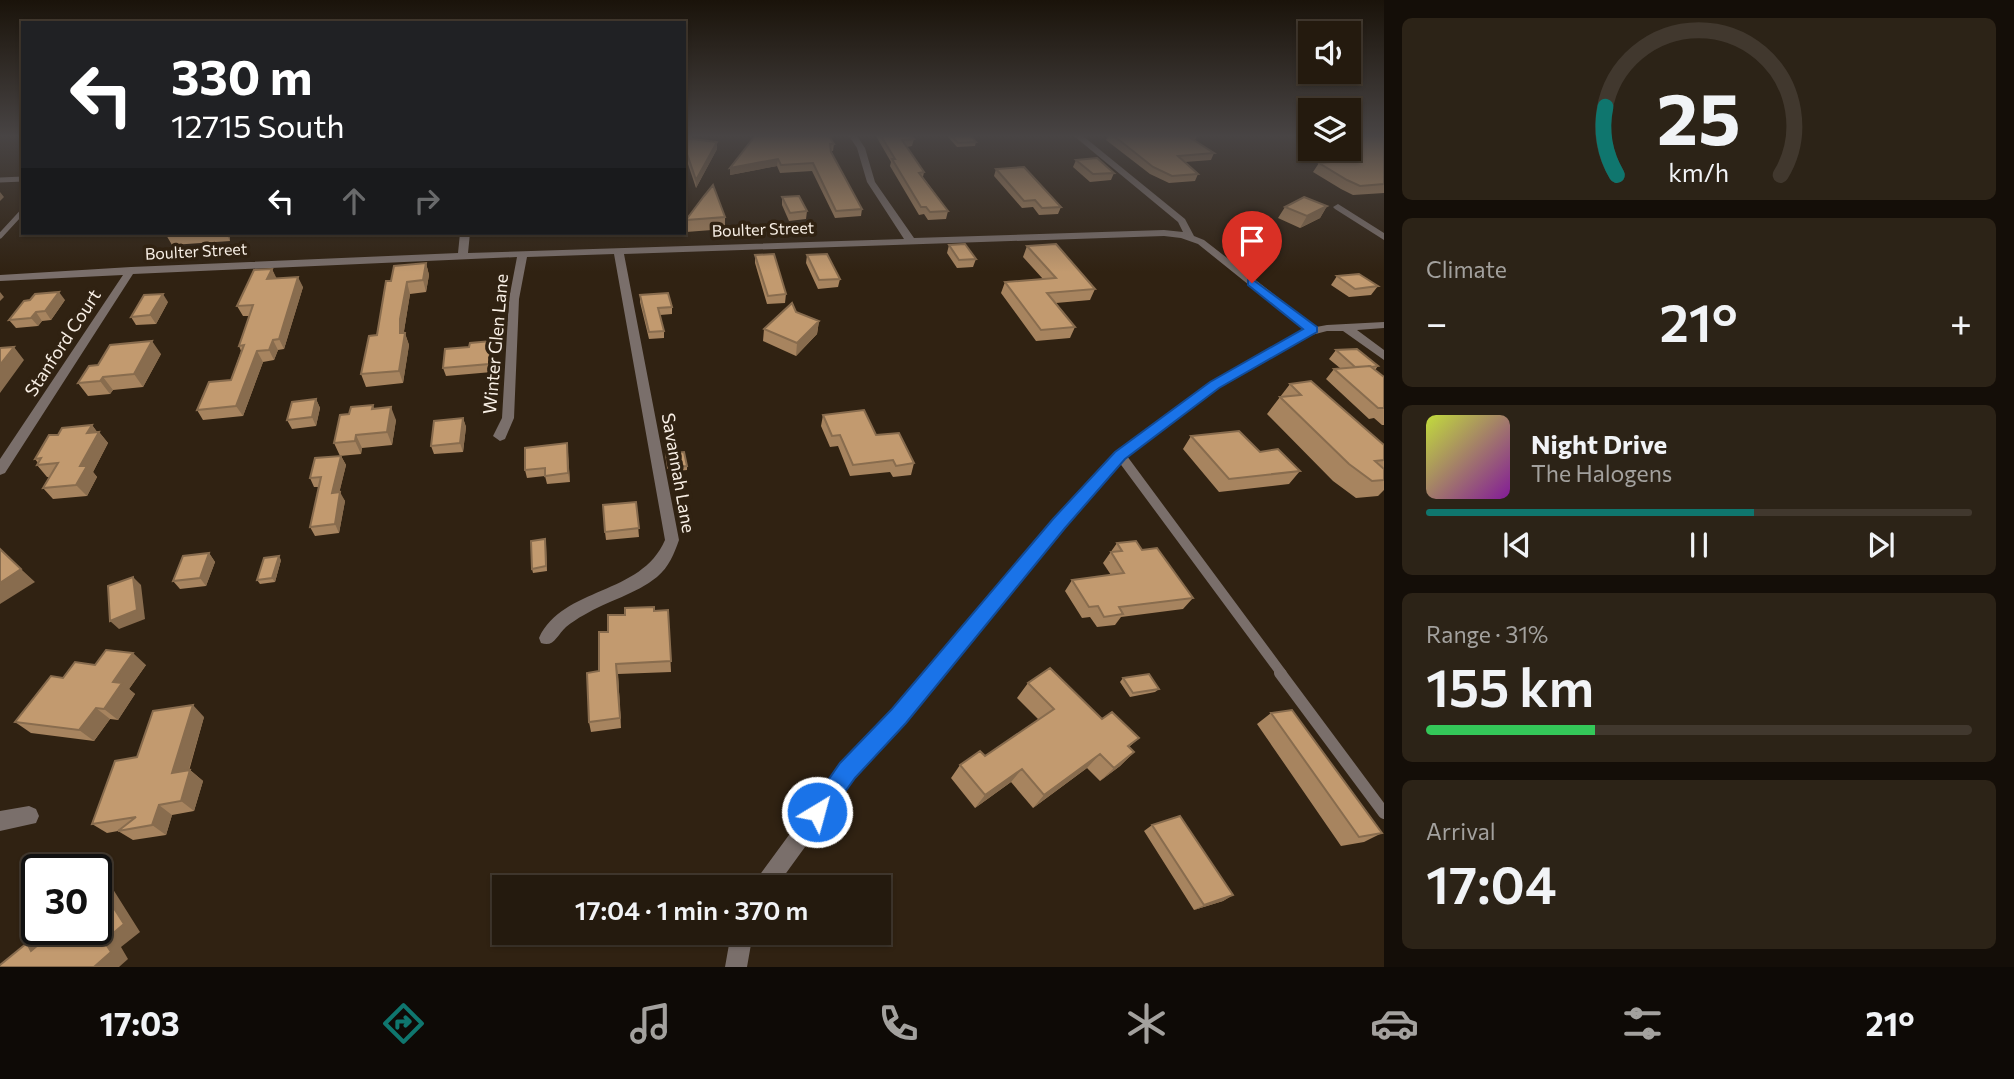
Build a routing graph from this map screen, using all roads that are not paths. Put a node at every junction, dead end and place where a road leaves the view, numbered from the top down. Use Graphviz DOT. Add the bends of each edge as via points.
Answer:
graph roads {
  1 [pos="872,181"];
  2 [pos="1133,181"];
  3 [pos="1338,207"];
  4 [pos="21,213"];
  5 [pos="465,235"];
  6 [pos="0,236"];
  7 [pos="1190,237"];
  8 [pos="1384,237"];
  9 [pos="910,240"];
  10 [pos="618,250"];
  11 [pos="523,253"];
  12 [pos="463,256"];
  13 [pos="131,270"];
  14 [pos="0,278"];
  15 [pos="1384,325"];
  16 [pos="1346,327"];
  17 [pos="1312,330"];
  18 [pos="1384,356"];
  19 [pos="500,436"];
  20 [pos="1120,455"];
  21 [pos="0,470"];
  22 [pos="547,638"];
  23 [pos="1384,813"];
  24 [pos="29,816"];
  25 [pos="0,821"];
  26 [pos="772,875"];
  27 [pos="740,945"];
  28 [pos="736,967"];
  1 -- 9 [label="street"];
  2 -- 7 [label="street" via="1181,221"];
  3 -- 8 [label="street"];
  4 -- 6 [label="lane"];
  5 -- 12 [label="street"];
  7 -- 9 [label="street, Boulter Street" via="1141,232"];
  7 -- 17 [label="street"];
  9 -- 10 [label="street, Boulter Street"];
  10 -- 11 [label="street, Boulter Street"];
  10 -- 22 [label="street, Savannah Lane" via="672,540 661,566 568,615"];
  11 -- 12 [label="street, Boulter Street"];
  11 -- 19 [label="street, Winter Glen Lane" via="514,299 509,418"];
  12 -- 13 [label="street, Boulter Street"];
  13 -- 14 [label="street, Boulter Street"];
  13 -- 21 [label="street, Stanford Court"];
  15 -- 16 [label="street"];
  16 -- 17 [label="street"];
  16 -- 18 [label="street"];
  17 -- 20 [label="street" via="1214,385"];
  20 -- 23 [label="lane"];
  20 -- 26 [label="street" via="848,771"];
  24 -- 25 [label="street"];
  27 -- 28 [label="street"];
}
